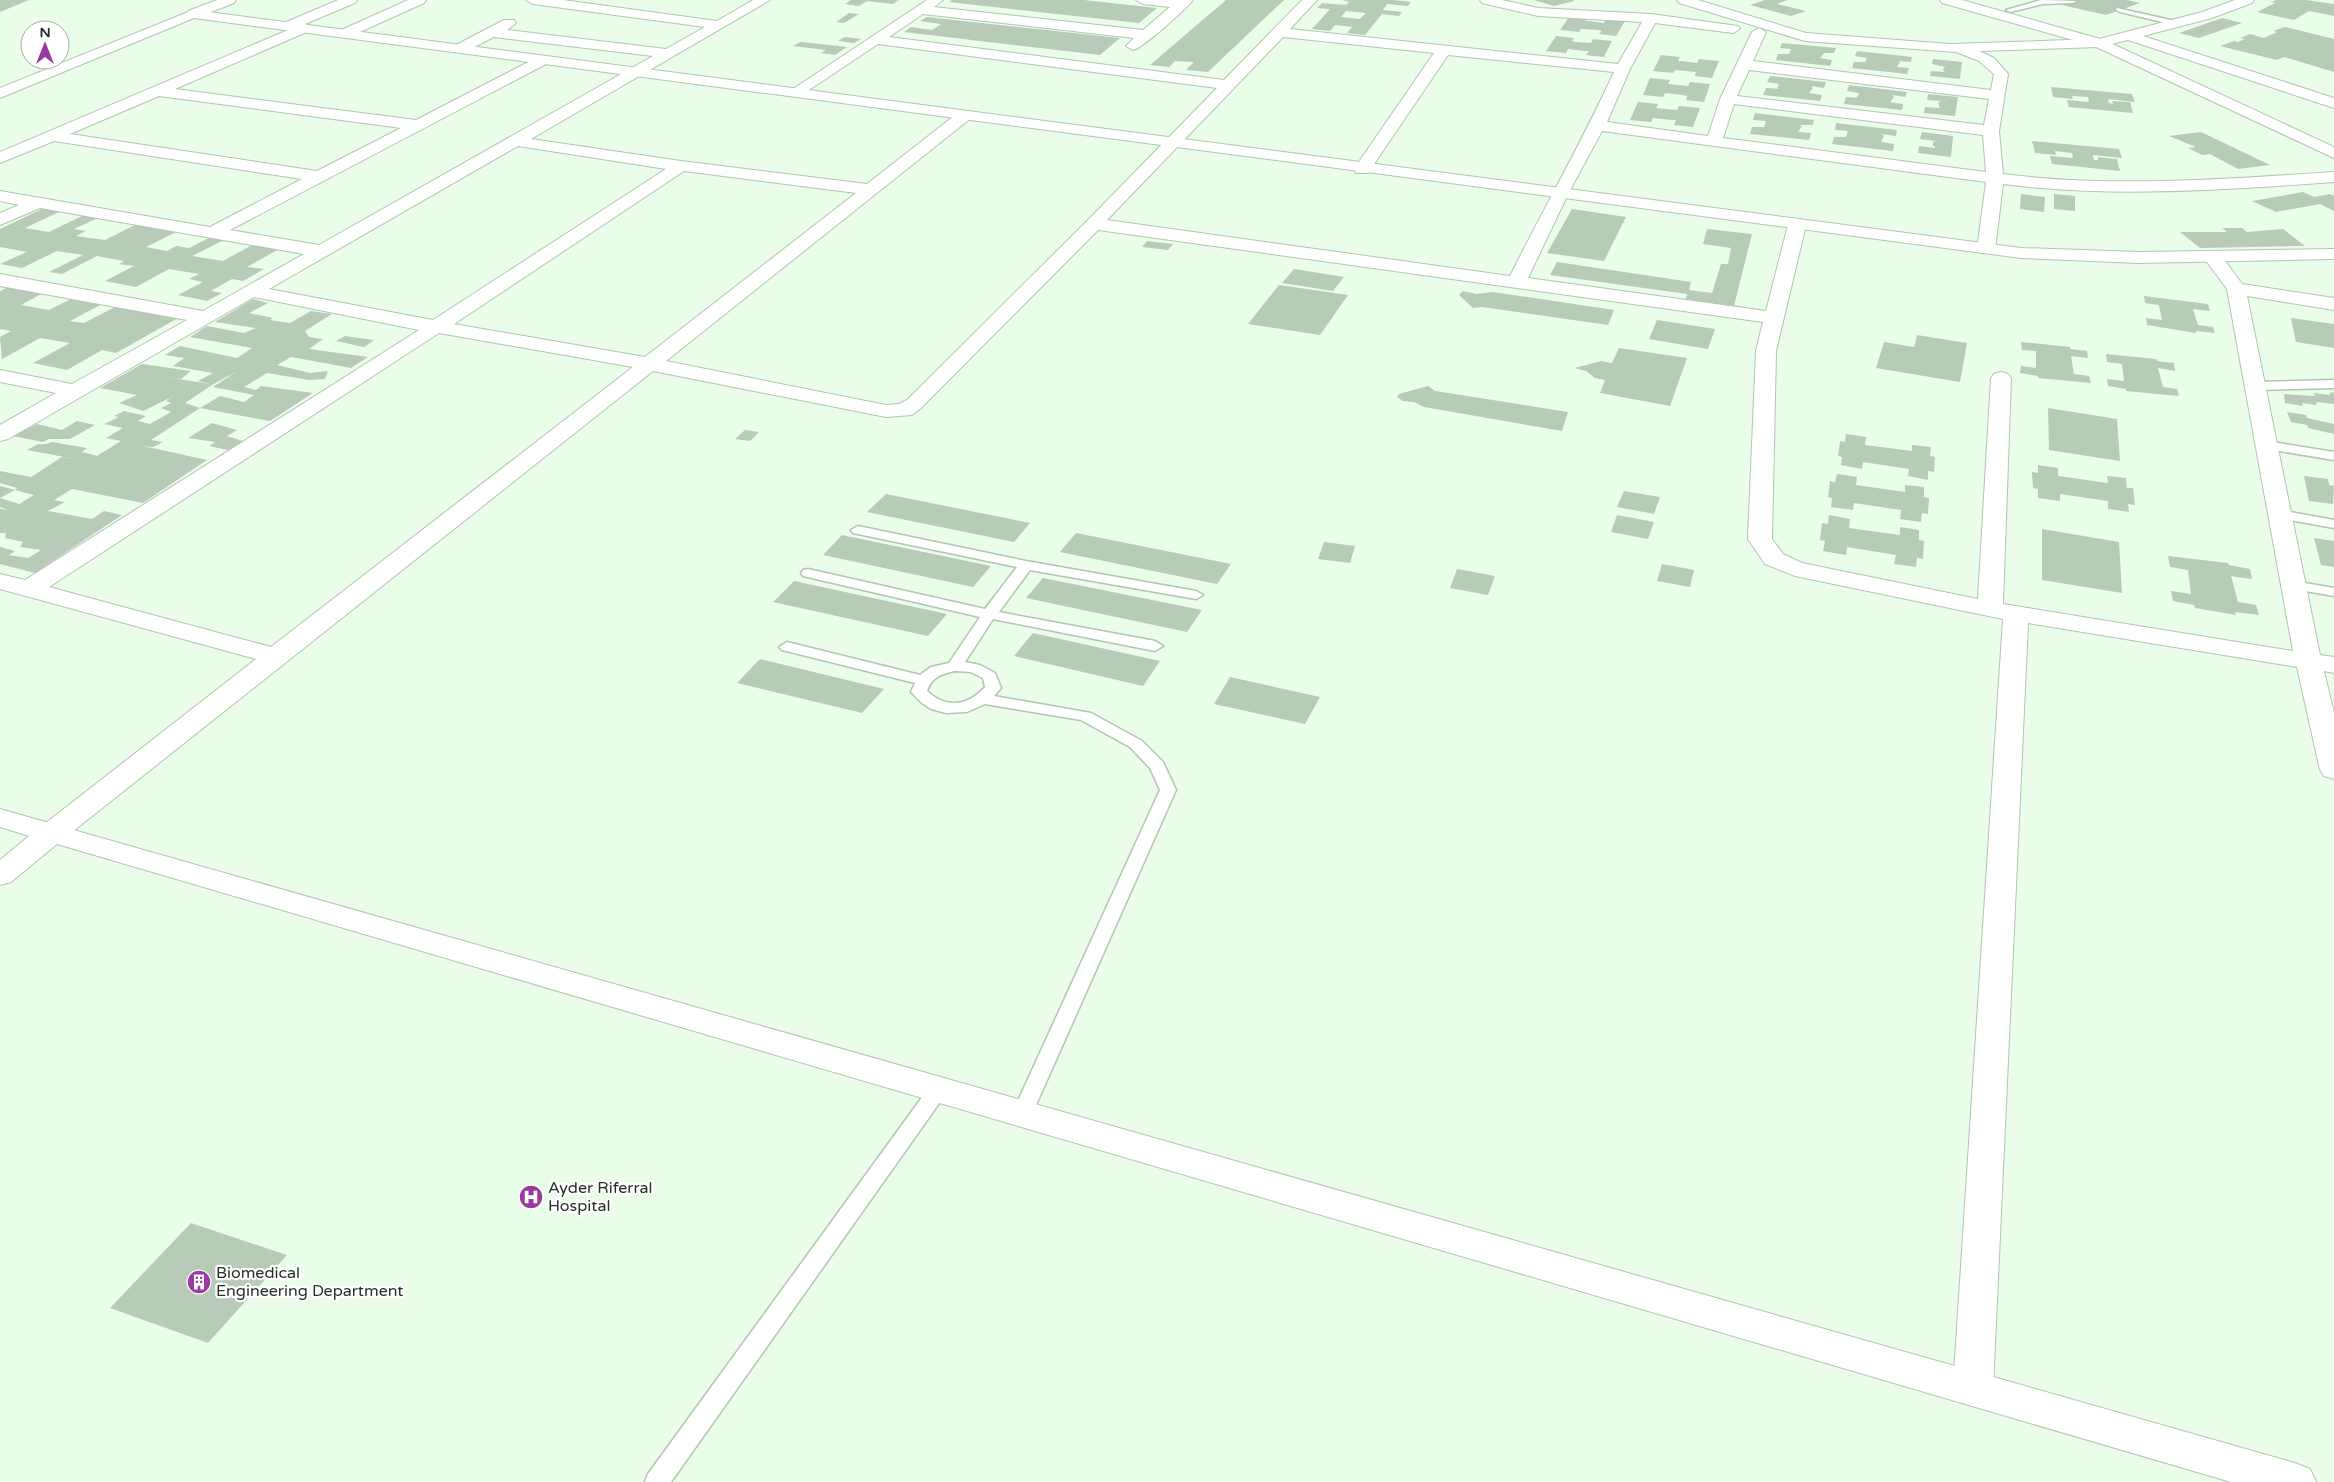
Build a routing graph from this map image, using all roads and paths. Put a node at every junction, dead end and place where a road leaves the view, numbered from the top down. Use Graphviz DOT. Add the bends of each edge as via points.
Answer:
graph roads {
  1 [pos="228,0"];
  2 [pos="350,0"];
  3 [pos="419,0"];
  4 [pos="533,0"];
  5 [pos="763,0"];
  6 [pos="936,0"];
  7 [pos="1143,0"];
  8 [pos="1310,0"];
  9 [pos="1487,0"];
  10 [pos="1684,0"];
  11 [pos="1947,0"];
  12 [pos="1974,0"];
  13 [pos="2247,0"];
  14 [pos="2073,1"];
  15 [pos="551,2"];
  16 [pos="1184,2"];
  17 [pos="584,3"];
  18 [pos="921,10"];
  19 [pos="2010,10"];
  20 [pos="2120,10"];
  21 [pos="193,14"];
  22 [pos="1651,18"];
  23 [pos="2175,23"];
  24 [pos="719,25"];
  25 [pos="297,27"];
  26 [pos="491,32"];
  27 [pos="1279,32"];
  28 [pos="1759,32"];
  29 [pos="344,34"];
  30 [pos="1146,35"];
  31 [pos="2127,35"];
  32 [pos="1805,37"];
  33 [pos="876,40"];
  34 [pos="2105,42"];
  35 [pos="1950,48"];
  36 [pos="459,49"];
  37 [pos="1443,51"];
  38 [pos="668,54"];
  39 [pos="543,60"];
  40 [pos="1745,65"];
  41 [pos="1104,69"];
  42 [pos="1623,69"];
  43 [pos="636,72"];
  44 [pos="1228,85"];
  45 [pos="158,91"];
  46 [pos="0,93"];
  47 [pos="795,93"];
  48 [pos="1997,96"];
  49 [pos="1728,99"];
  50 [pos="2334,103"];
  51 [pos="965,115"];
  52 [pos="418,126"];
  53 [pos="1597,126"];
  54 [pos="1991,131"];
  55 [pos="53,136"];
  56 [pos="515,141"];
  57 [pos="1714,141"];
  58 [pos="1173,142"];
  59 [pos="2334,143"];
  60 [pos="2334,152"];
  61 [pos="0,158"];
  62 [pos="681,166"];
  63 [pos="1362,169"];
  64 [pos="318,176"];
  65 [pos="2334,177"];
  66 [pos="1995,178"];
  67 [pos="871,190"];
  68 [pos="1559,194"];
  69 [pos="0,196"];
  70 [pos="39,202"];
  71 [pos="0,220"];
  72 [pos="1094,224"];
  73 [pos="1797,225"];
  74 [pos="213,232"];
  75 [pos="1986,249"];
  76 [pos="321,251"];
  77 [pos="2334,254"];
  78 [pos="2213,258"];
  79 [pos="0,280"];
  80 [pos="1516,283"];
  81 [pos="2236,289"];
  82 [pos="250,291"];
  83 [pos="2334,304"];
  84 [pos="206,317"];
  85 [pos="1773,318"];
  86 [pos="436,327"];
  87 [pos="652,364"];
  88 [pos="0,376"];
  89 [pos="2001,378"];
  90 [pos="2334,384"];
  91 [pos="2255,386"];
  92 [pos="75,391"];
  93 [pos="0,434"];
  94 [pos="2266,444"];
  95 [pos="2334,456"];
  96 [pos="2280,514"];
  97 [pos="2334,524"];
  98 [pos="858,530"];
  99 [pos="1026,565"];
  100 [pos="808,574"];
  101 [pos="0,581"];
  102 [pos="2293,585"];
  103 [pos="30,588"];
  104 [pos="2334,592"];
  105 [pos="1196,595"];
  106 [pos="2003,611"];
  107 [pos="988,614"];
  108 [pos="1155,646"];
  109 [pos="787,647"];
  110 [pos="275,656"];
  111 [pos="2308,660"];
  112 [pos="2334,665"];
  113 [pos="955,666"];
  114 [pos="922,680"];
  115 [pos="985,700"];
  116 [pos="2334,770"];
  117 [pos="0,818"];
  118 [pos="52,834"];
  119 [pos="0,875"];
  120 [pos="938,1090"];
  121 [pos="1022,1114"];
  122 [pos="1973,1389"];
  123 [pos="657,1482"];
  124 [pos="2295,1482"];
  1 -- 21 [label="street"];
  2 -- 25 [label="street"];
  3 -- 29 [label="street"];
  4 -- 15 [label="street"];
  5 -- 24 [label="street"];
  6 -- 18 [label="street"];
  7 -- 16 [label="street"];
  8 -- 27 [label="street"];
  9 -- 22 [label="street" via="1538,12"];
  10 -- 32 [label="street"];
  11 -- 34 [label="street"];
  12 -- 19 [label="street"];
  13 -- 23 [label="street"];
  14 -- 19 [label="lane" via="2042,2"];
  15 -- 17 [label="street"];
  15 -- 26 [label="street"];
  16 -- 30 [label="street"];
  17 -- 24 [label="street"];
  18 -- 30 [label="street"];
  18 -- 33 [label="street"];
  19 -- 34 [label="street" via="2060,22"];
  20 -- 23 [label="lane"];
  21 -- 25 [label="street"];
  21 -- 46 [label="street"];
  22 -- 28 [label="street"];
  22 -- 42 [label="street"];
  23 -- 31 [label="street"];
  24 -- 38 [label="street"];
  25 -- 29 [label="street"];
  25 -- 45 [label="street"];
  26 -- 36 [label="street"];
  26 -- 38 [label="street"];
  27 -- 37 [label="street"];
  27 -- 44 [label="street"];
  28 -- 32 [label="street"];
  28 -- 40 [label="street"];
  29 -- 36 [label="street"];
  30 -- 41 [label="street"];
  31 -- 34 [label="street"];
  31 -- 50 [label="street"];
  32 -- 35 [label="street"];
  33 -- 41 [label="street"];
  33 -- 47 [label="street"];
  34 -- 35 [label="street"];
  34 -- 59 [label="street"];
  34 -- 60 [label="street"];
  35 -- 48 [label="street" via="1994,63 2001,74"];
  36 -- 39 [label="street"];
  37 -- 42 [label="street"];
  37 -- 63 [label="street"];
  38 -- 43 [label="street"];
  39 -- 43 [label="street"];
  39 -- 52 [label="street"];
  40 -- 48 [label="street"];
  40 -- 49 [label="street"];
  41 -- 44 [label="street"];
  42 -- 53 [label="street"];
  43 -- 47 [label="street"];
  43 -- 56 [label="street"];
  44 -- 58 [label="street"];
  45 -- 52 [label="street"];
  45 -- 55 [label="street"];
  47 -- 51 [label="street"];
  48 -- 54 [label="street"];
  49 -- 54 [label="street"];
  49 -- 57 [label="street"];
  51 -- 58 [label="street"];
  51 -- 67 [label="street"];
  52 -- 64 [label="street"];
  53 -- 57 [label="street"];
  53 -- 68 [label="street"];
  54 -- 66 [label="street"];
  55 -- 61 [label="street"];
  55 -- 64 [label="street"];
  56 -- 62 [label="street"];
  56 -- 76 [label="street"];
  57 -- 66 [label="street"];
  58 -- 63 [label="street"];
  58 -- 72 [label="street"];
  62 -- 67 [label="street"];
  62 -- 86 [label="street"];
  63 -- 68 [label="street"];
  64 -- 74 [label="street"];
  65 -- 66 [label="street" via="2079,186"];
  66 -- 75 [label="street"];
  67 -- 87 [label="street"];
  68 -- 73 [label="street"];
  68 -- 80 [label="street"];
  69 -- 70 [label="street"];
  70 -- 71 [label="street"];
  70 -- 74 [label="street"];
  72 -- 80 [label="street"];
  72 -- 87 [label="street" via="914,404 904,410 886,411"];
  73 -- 75 [label="street"];
  73 -- 85 [label="street"];
  74 -- 76 [label="street"];
  75 -- 78 [label="street" via="2061,256"];
  76 -- 82 [label="street"];
  77 -- 78 [label="street"];
  78 -- 81 [label="street"];
  79 -- 84 [label="street"];
  80 -- 85 [label="street"];
  81 -- 83 [label="street"];
  81 -- 91 [label="street"];
  82 -- 84 [label="street"];
  82 -- 86 [label="street"];
  84 -- 92 [label="street"];
  85 -- 106 [label="street" via="1766,352 1760,539 1774,559 1795,569"];
  86 -- 87 [label="street"];
  86 -- 103 [label="street"];
  87 -- 110 [label="street"];
  88 -- 92 [label="street"];
  89 -- 106 [label="street"];
  90 -- 91 [label="lane"];
  91 -- 94 [label="street"];
  92 -- 93 [label="street"];
  94 -- 95 [label="lane"];
  94 -- 96 [label="street"];
  96 -- 97 [label="lane"];
  96 -- 102 [label="street"];
  98 -- 99 [label="lane"];
  99 -- 105 [label="lane"];
  99 -- 107 [label="lane"];
  100 -- 107 [label="lane"];
  101 -- 103 [label="street"];
  102 -- 104 [label="lane"];
  102 -- 111 [label="street"];
  103 -- 110 [label="street"];
  106 -- 111 [label="street"];
  106 -- 122 [label="street"];
  107 -- 108 [label="lane"];
  107 -- 113 [label="lane"];
  109 -- 114 [label="lane"];
  110 -- 118 [label="street"];
  111 -- 112 [label="street"];
  111 -- 116 [label="street"];
  113 -- 114 [label="lane" via="936,670"];
  113 -- 115 [label="lane" via="976,668 990,676 993,688"];
  114 -- 115 [label="lane" via="918,692 928,703 945,708 967,708"];
  115 -- 121 [label="lane" via="1085,716 1136,744 1157,766 1168,790"];
  117 -- 118 [label="street"];
  118 -- 119 [label="street"];
  118 -- 120 [label="street"];
  120 -- 121 [label="street"];
  120 -- 123 [label="lane"];
  121 -- 122 [label="street"];
  122 -- 124 [label="street"];
}
